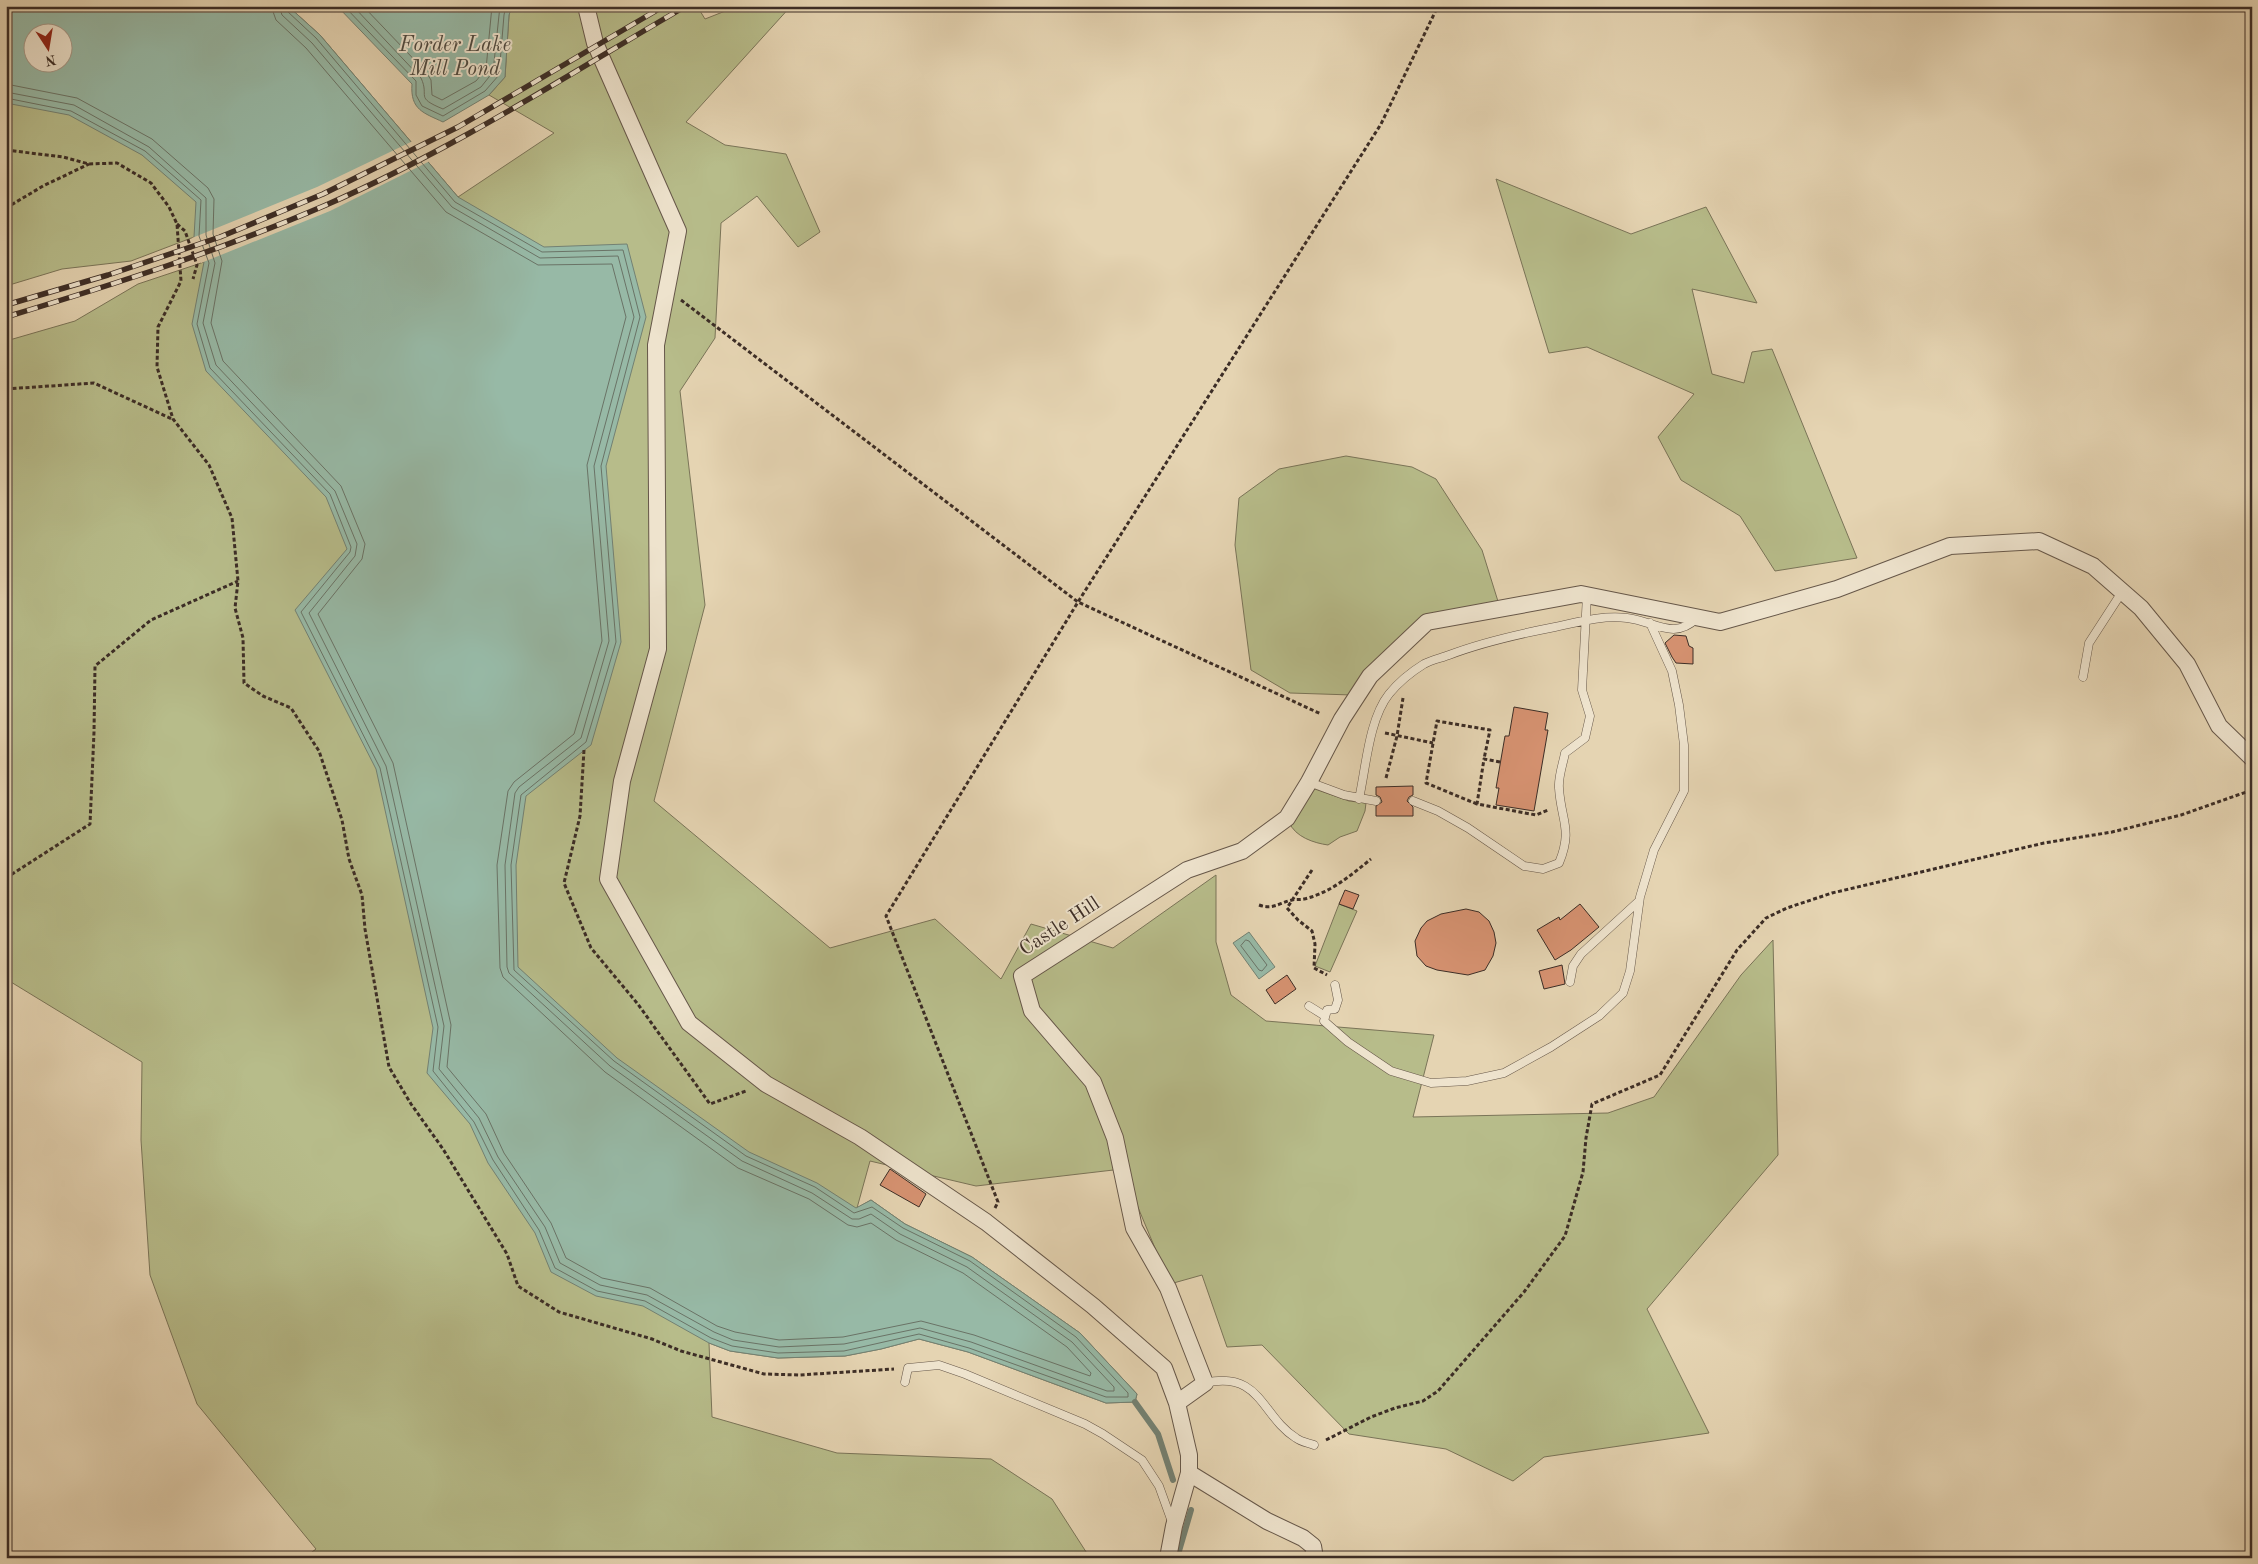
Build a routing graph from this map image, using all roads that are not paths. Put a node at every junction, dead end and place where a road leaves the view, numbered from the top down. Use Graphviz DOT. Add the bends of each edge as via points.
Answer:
graph roads {
  1 [pos="586,6"];
  2 [pos="2122,592"];
  3 [pos="1586,595"];
  4 [pos="1697,618"];
  5 [pos="1585,621"];
  6 [pos="1650,623"];
  7 [pos="2083,677"];
  8 [pos="2252,758"];
  9 [pos="1309,782"];
  10 [pos="1359,799"];
  11 [pos="1376,801"];
  12 [pos="1413,801"];
  13 [pos="1639,901"];
  14 [pos="1570,982"];
  15 [pos="1335,985"];
  16 [pos="1309,1006"];
  17 [pos="1325,1016"];
  18 [pos="905,1382"];
  19 [pos="1205,1383"];
  20 [pos="1177,1403"];
  21 [pos="1314,1445"];
  22 [pos="1189,1473"];
  23 [pos="1174,1526"];
  24 [pos="1168,1558"];
  25 [pos="1315,1558"];
  1 -- 20 [label="street" via="595,43 678,231 656,346 658,649 622,781 608,879 689,1023 766,1084 860,1137 986,1222 1093,1306 1164,1368"];
  2 -- 4 [label="street, Castle Hill" via="2093,566 2038,541 1950,546 1837,589 1720,622"];
  2 -- 7 [label="lane" via="2088,643"];
  2 -- 8 [label="street, Castle Hill" via="2141,608 2187,664 2219,726"];
  3 -- 4 [label="street, Castle Hill"];
  3 -- 5 [label="lane"];
  3 -- 9 [label="street, Castle Hill" via="1427,622 1370,676"];
  4 -- 6 [label="lane" via="1681,629"];
  5 -- 6 [label="lane" via="1611,617"];
  5 -- 10 [label="lane" via="1479,644 1425,664 1407,676 1389,694 1378,712"];
  5 -- 12 [label="lane" via="1582,690 1590,716 1585,738 1565,754 1558,786 1567,833 1559,863 1543,869 1524,866 1468,828"];
  6 -- 13 [label="lane" via="1672,671 1678,695 1684,745 1684,790 1654,850"];
  9 -- 10 [label="lane"];
  9 -- 19 [label="street, Castle Hill" via="1287,818 1242,851 1187,870 1022,976 1032,1011 1093,1082 1115,1138 1134,1228 1168,1288"];
  10 -- 11 [label="lane"];
  13 -- 14 [label="lane" via="1581,954 1573,966"];
  13 -- 17 [label="lane" via="1624,993 1599,1016 1504,1073 1467,1081 1430,1083 1391,1070 1348,1042 1324,1020"];
  15 -- 17 [label="lane" via="1338,1000 1334,1009 1326,1010"];
  16 -- 17 [label="lane"];
  18 -- 23 [label="lane" via="908,1368 939,1365 1085,1424 1142,1460 1159,1486"];
  19 -- 20 [label="street"];
  19 -- 21 [label="lane" via="1221,1379 1247,1387 1263,1400 1296,1439"];
  20 -- 22 [label="street" via="1189,1455"];
  22 -- 23 [label="street"];
  22 -- 25 [label="street" via="1268,1521 1303,1538 1313,1546"];
  23 -- 24 [label="street"];
}
